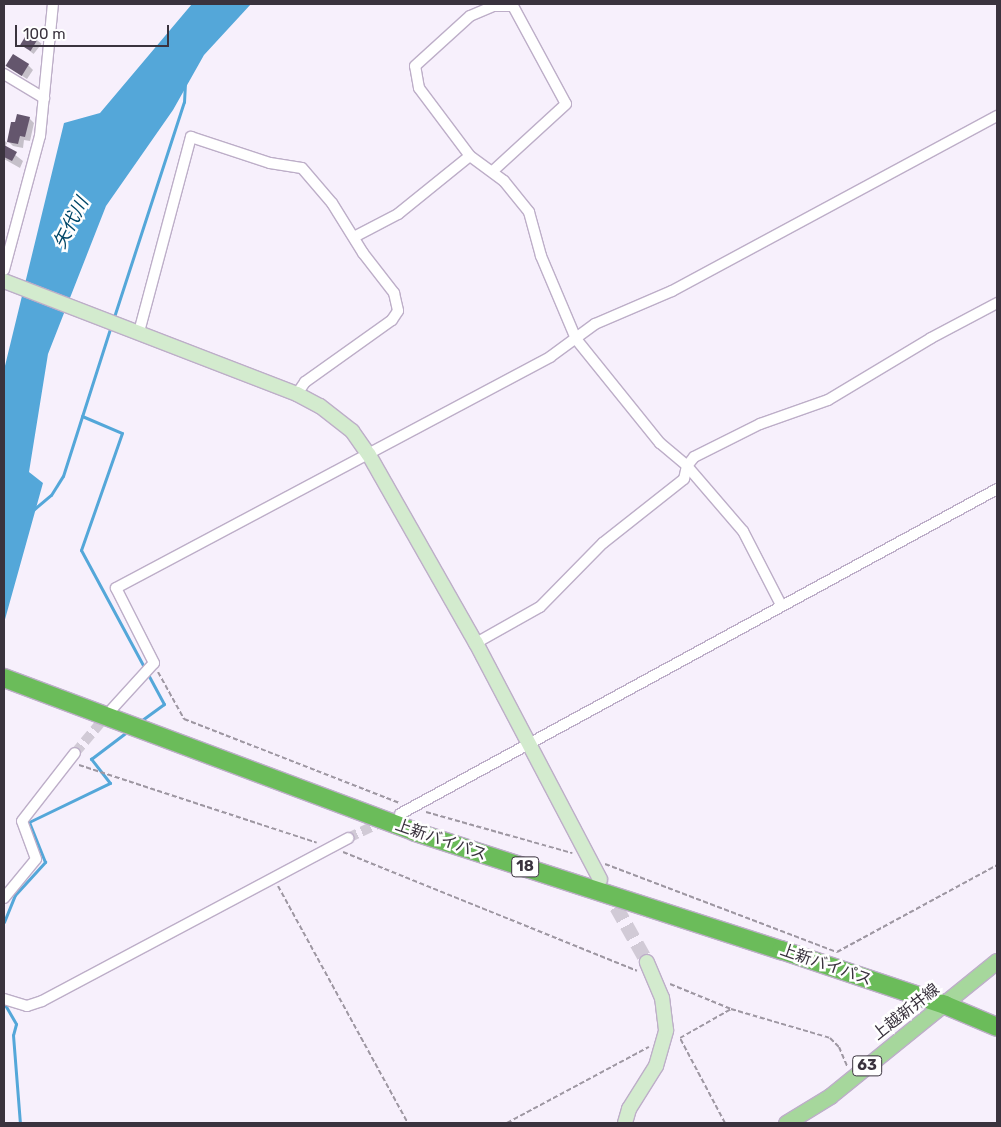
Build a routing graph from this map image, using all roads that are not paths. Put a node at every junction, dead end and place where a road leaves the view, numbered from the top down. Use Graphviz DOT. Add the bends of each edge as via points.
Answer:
graph roads {
  1 [pos="53,4"];
  2 [pos="4,74"];
  3 [pos="44,98"];
  4 [pos="997,116"];
  5 [pos="470,156"];
  6 [pos="493,171"];
  7 [pos="354,237"];
  8 [pos="5,278"];
  9 [pos="997,303"];
  10 [pos="135,331"];
  11 [pos="576,338"];
  12 [pos="297,394"];
  13 [pos="369,455"];
  14 [pos="687,466"];
  15 [pos="997,489"];
  16 [pos="781,605"];
  17 [pos="476,643"];
  18 [pos="4,678"];
  19 [pos="112,709"];
  20 [pos="529,742"];
  21 [pos="75,753"];
  22 [pos="400,814"];
  23 [pos="348,838"];
  24 [pos="600,879"];
  25 [pos="4,898"];
  26 [pos="997,961"];
  27 [pos="647,962"];
  28 [pos="4,999"];
  29 [pos="944,1005"];
  30 [pos="997,1027"];
  31 [pos="625,1123"];
  32 [pos="786,1123"];
  1 -- 3 [label="street"];
  2 -- 3 [label="street"];
  3 -- 8 [label="street" via="40,136"];
  4 -- 11 [label="street" via="672,291 595,324"];
  5 -- 6 [label="street"];
  5 -- 6 [label="street" via="419,88 415,66 470,16 493,6 512,6 566,104"];
  5 -- 7 [label="street" via="398,214"];
  6 -- 11 [label="street" via="520,197 529,212 540,256"];
  7 -- 10 [label="street" via="332,203 302,168 270,164 190,137"];
  7 -- 12 [label="street" via="394,292 398,311 392,320 304,382"];
  8 -- 10 [label="street"];
  9 -- 14 [label="street" via="828,400 760,424 694,457"];
  10 -- 12 [label="street"];
  11 -- 13 [label="street" via="550,358"];
  11 -- 14 [label="street" via="660,443"];
  12 -- 13 [label="street" via="345,424"];
  13 -- 17 [label="street"];
  13 -- 19 [label="street" via="116,588 154,663"];
  14 -- 16 [label="street" via="743,531"];
  14 -- 17 [label="street" via="684,479 603,543 540,607"];
  15 -- 16 [label="street"];
  16 -- 20 [label="street"];
  17 -- 20 [label="street"];
  18 -- 29 [label="highway, 上新バイパス / 18" via="415,832"];
  20 -- 22 [label="street"];
  20 -- 24 [label="street"];
  21 -- 25 [label="street" via="22,821 36,859"];
  23 -- 28 [label="street" via="42,1001 27,1006"];
  26 -- 29 [label="main road, 上越新井線 / 63"];
  27 -- 31 [label="street" via="666,1014 664,1039 656,1066 629,1109"];
  29 -- 30 [label="highway, 上新バイパス / 18"];
  29 -- 32 [label="main road, 上越新井線 / 63" via="852,1078"];
}
